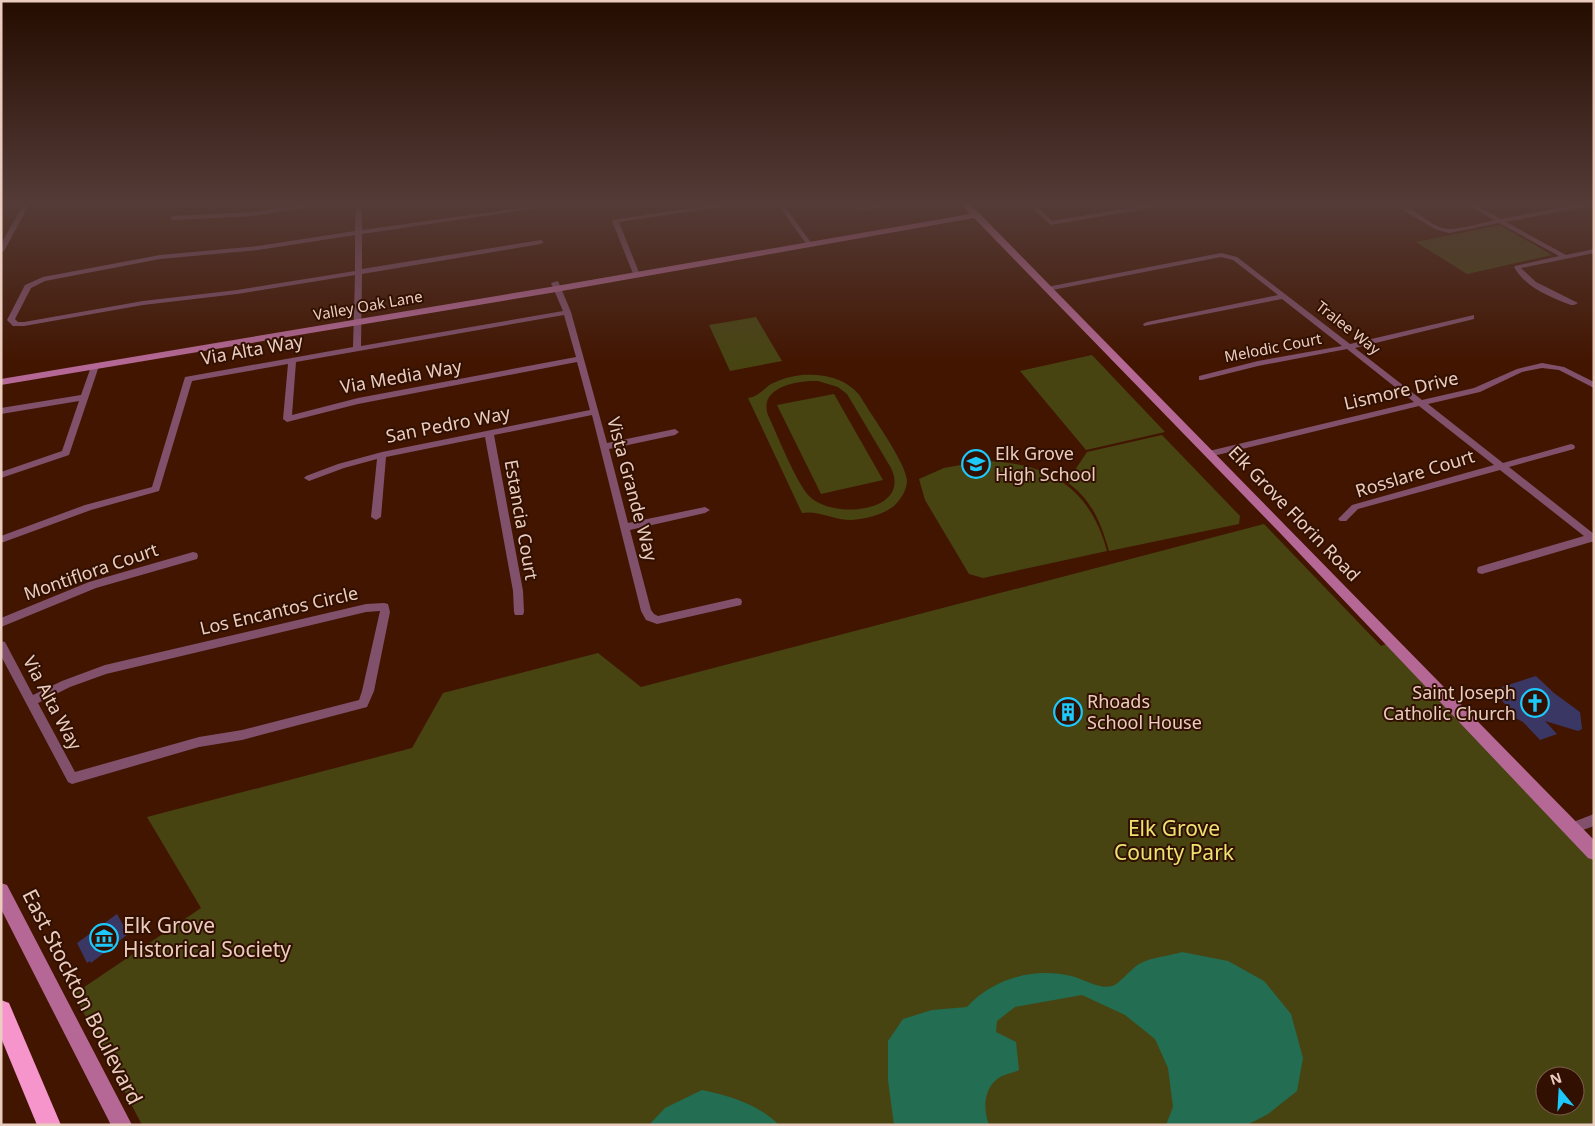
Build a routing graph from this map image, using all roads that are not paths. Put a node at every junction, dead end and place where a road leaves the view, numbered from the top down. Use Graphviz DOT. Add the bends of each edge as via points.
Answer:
graph roads {
  1 [pos="157,258"];
  2 [pos="358,258"];
  3 [pos="443,258"];
  4 [pos="629,258"];
  5 [pos="718,258"];
  6 [pos="1017,258"];
  7 [pos="1208,258"];
  8 [pos="1233,258"];
  9 [pos="1562,258"];
  10 [pos="358,271"];
  11 [pos="635,272"];
  12 [pos="556,286"];
  13 [pos="1047,289"];
  14 [pos="1284,296"];
  15 [pos="1574,303"];
  16 [pos="567,312"];
  17 [pos="1470,317"];
  18 [pos="358,319"];
  19 [pos="1147,324"];
  20 [pos="1350,347"];
  21 [pos="357,349"];
  22 [pos="580,360"];
  23 [pos="292,361"];
  24 [pos="96,362"];
  25 [pos="1,374"];
  26 [pos="1202,378"];
  27 [pos="1,382"];
  28 [pos="1594,386"];
  29 [pos="85,397"];
  30 [pos="1418,403"];
  31 [pos="1,411"];
  32 [pos="595,412"];
  33 [pos="675,432"];
  34 [pos="489,434"];
  35 [pos="603,447"];
  36 [pos="1571,447"];
  37 [pos="1209,454"];
  38 [pos="382,455"];
  39 [pos="1499,466"];
  40 [pos="1,475"];
  41 [pos="309,478"];
  42 [pos="705,510"];
  43 [pos="376,517"];
  44 [pos="1342,519"];
  45 [pos="626,527"];
  46 [pos="1593,538"];
  47 [pos="1,540"];
  48 [pos="193,556"];
  49 [pos="1482,570"];
  50 [pos="738,602"];
  51 [pos="519,612"];
  52 [pos="1,623"];
  53 [pos="1,645"];
  54 [pos="7,667"];
  55 [pos="31,701"];
  56 [pos="72,778"];
  57 [pos="1594,820"];
  58 [pos="1572,828"];
  59 [pos="1594,852"];
  60 [pos="1,891"];
  61 [pos="1,1011"];
  62 [pos="50,1125"];
  63 [pos="122,1125"];
  1 -- 10 [label="street" via="43,279 28,287 11,320 24,324"];
  2 -- 10 [label="street"];
  3 -- 10 [label="street"];
  4 -- 11 [label="street"];
  5 -- 11 [label="street, Valley Oak Lane"];
  6 -- 13 [label="street, Elk Grove Florin Road"];
  7 -- 13 [label="street, Tralee Way"];
  8 -- 14 [label="street, Tralee Way"];
  9 -- 15 [label="street" via="1517,267 1520,274"];
  10 -- 18 [label="street"];
  11 -- 12 [label="street, Valley Oak Lane"];
  12 -- 16 [label="street, Vista Grande Way"];
  12 -- 18 [label="street, Valley Oak Lane"];
  13 -- 37 [label="street, Elk Grove Florin Road"];
  14 -- 19 [label="street"];
  14 -- 20 [label="street, Tralee Way"];
  16 -- 21 [label="street, Via Alta Way"];
  16 -- 22 [label="street, Vista Grande Way"];
  17 -- 20 [label="street, Melodic Court"];
  18 -- 21 [label="street"];
  18 -- 24 [label="street, Valley Oak Lane"];
  20 -- 26 [label="street, Melodic Court" via="1317,351"];
  20 -- 30 [label="street, Tralee Way"];
  21 -- 23 [label="street, Via Alta Way"];
  22 -- 23 [label="street, Via Media Way" via="358,401 287,419"];
  22 -- 32 [label="street, Vista Grande Way"];
  23 -- 47 [label="street, Via Alta Way" via="188,379 156,489 80,510"];
  24 -- 25 [label="street, Valley Oak Lane"];
  24 -- 27 [label="street, Valley Oak Lane"];
  24 -- 29 [label="street"];
  28 -- 30 [label="street, Lismore Drive" via="1568,369 1548,364 1512,374 1477,390"];
  29 -- 31 [label="street"];
  29 -- 40 [label="street" via="66,452"];
  30 -- 37 [label="street, Lismore Drive"];
  30 -- 39 [label="street, Tralee Way"];
  32 -- 34 [label="street, San Pedro Way"];
  32 -- 35 [label="street, Vista Grande Way"];
  33 -- 35 [label="street"];
  34 -- 38 [label="street, San Pedro Way"];
  34 -- 51 [label="street, Estancia Court" via="518,591"];
  35 -- 45 [label="street, Vista Grande Way"];
  36 -- 39 [label="street, Rosslare Court"];
  37 -- 58 [label="street, Elk Grove Florin Road"];
  38 -- 41 [label="street, San Pedro Way"];
  38 -- 43 [label="street"];
  39 -- 44 [label="street, Rosslare Court" via="1355,507"];
  39 -- 46 [label="street, Tralee Way"];
  42 -- 45 [label="street"];
  45 -- 50 [label="street, Vista Grande Way" via="650,617 657,620 673,618"];
  46 -- 49 [label="street"];
  48 -- 52 [label="street, Montiflora Court" via="93,585"];
  53 -- 54 [label="street, Via Alta Way"];
  54 -- 55 [label="street, Via Alta Way"];
  55 -- 56 [label="street, Via Alta Way"];
  55 -- 56 [label="street, Los Encantos Circle" via="66,684 130,663 366,608 384,607 385,617 363,704 252,733 199,742"];
  57 -- 58 [label="street"];
  58 -- 59 [label="street, Elk Grove Florin Road"];
  60 -- 63 [label="street, East Stockton Boulevard"];
  61 -- 62 [label="highway"];
}
